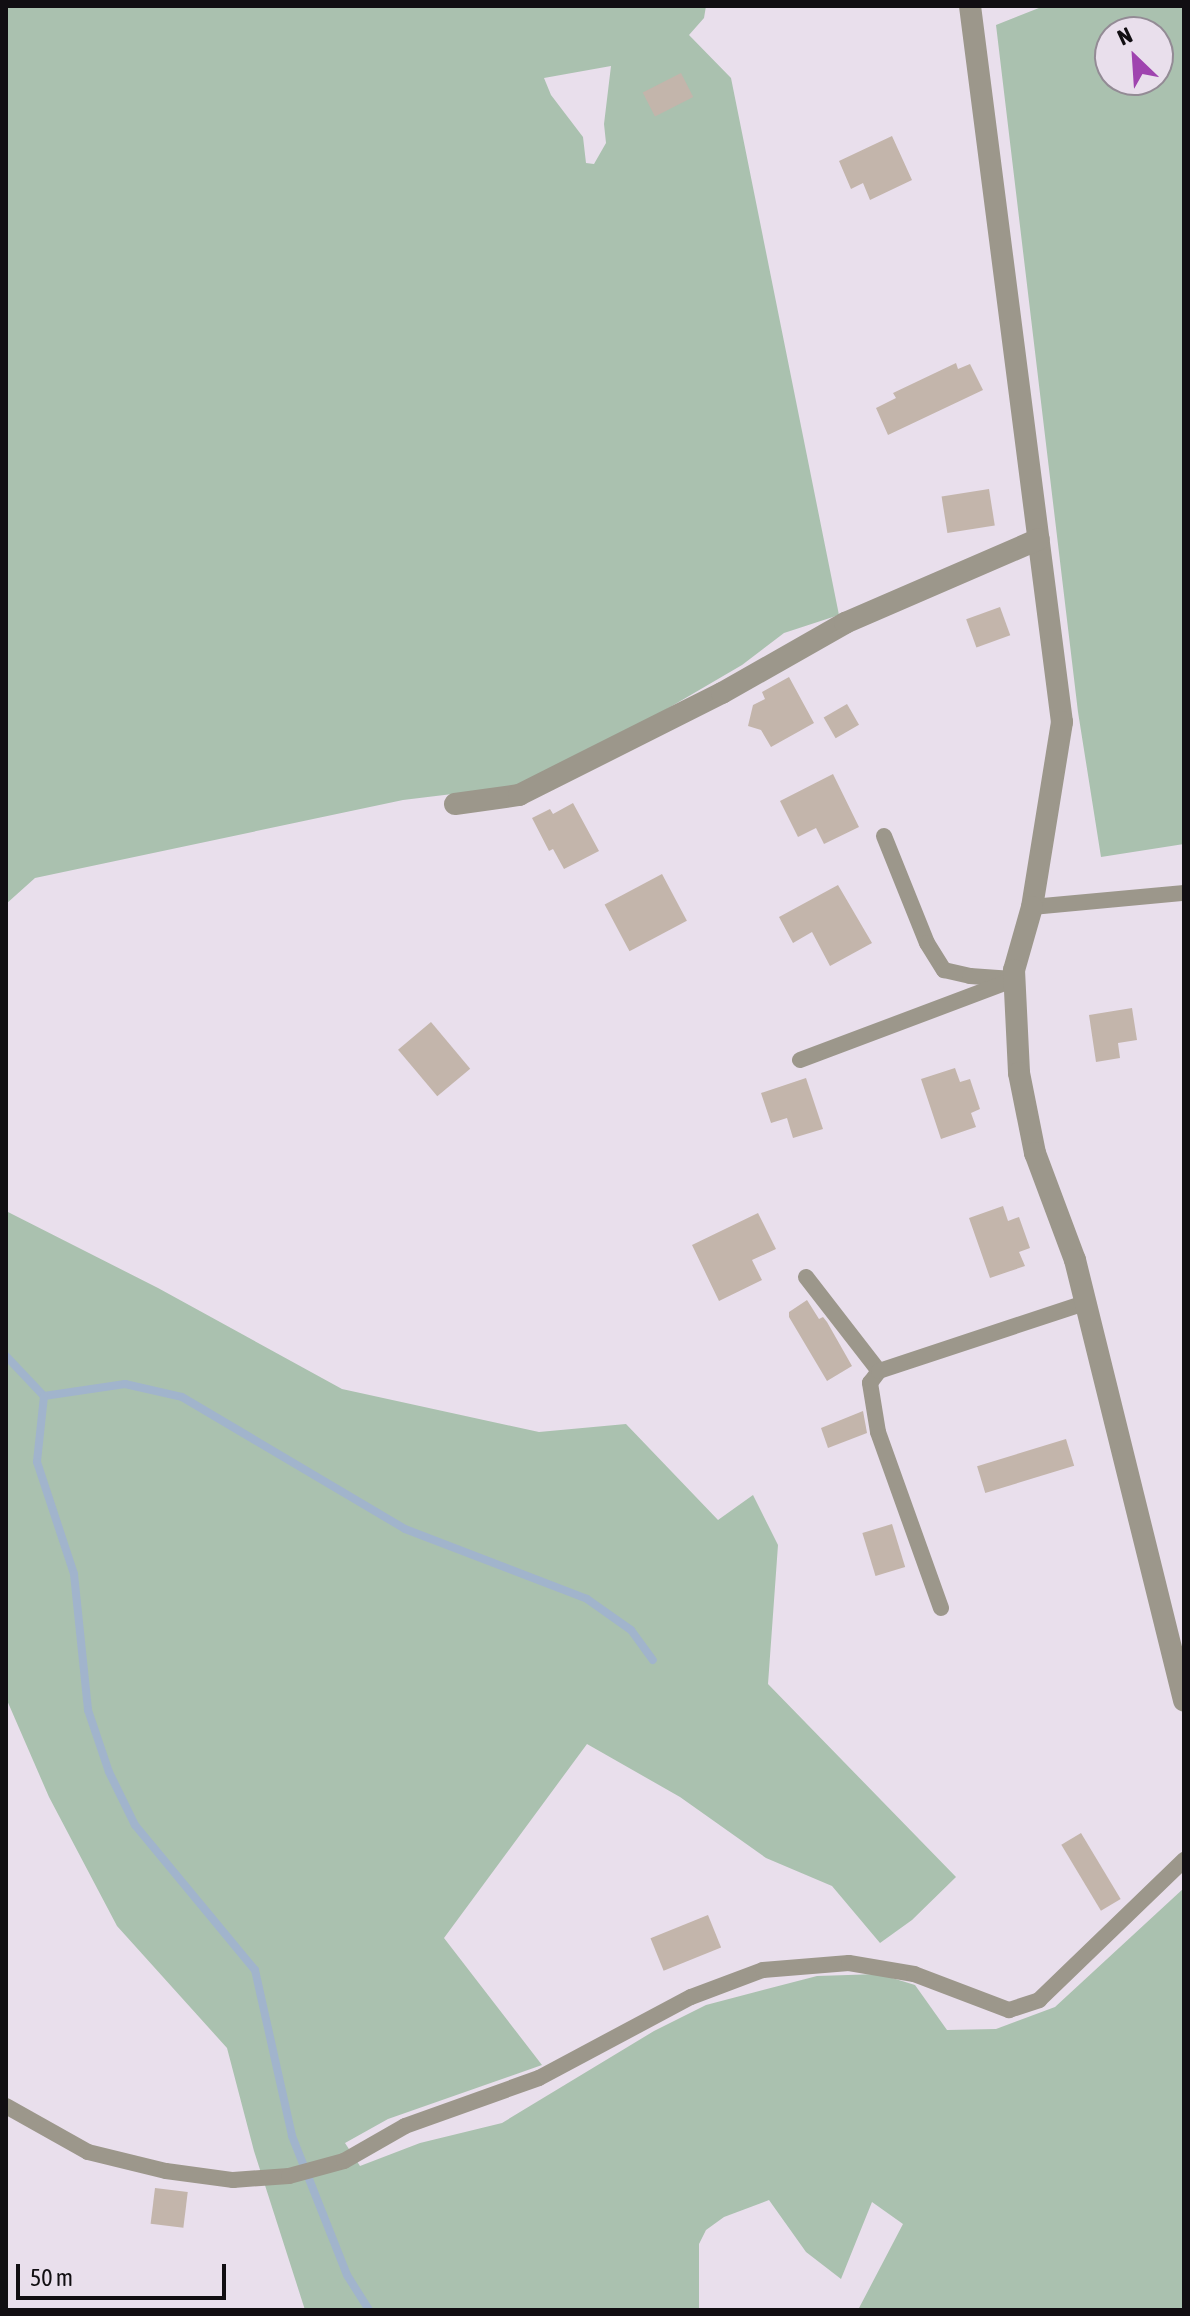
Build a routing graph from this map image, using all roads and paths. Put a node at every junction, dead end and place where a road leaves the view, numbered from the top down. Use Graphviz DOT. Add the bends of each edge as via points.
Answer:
graph roads {
  1 [pos="970,6"];
  2 [pos="1039,539"];
  3 [pos="455,804"];
  4 [pos="884,836"];
  5 [pos="1184,893"];
  6 [pos="1032,907"];
  7 [pos="1015,979"];
  8 [pos="800,1060"];
  9 [pos="806,1277"];
  10 [pos="1085,1303"];
  11 [pos="879,1371"];
  12 [pos="941,1608"];
  13 [pos="1184,1701"];
  14 [pos="1184,1860"];
  15 [pos="6,2106"];
  1 -- 2 [label="street"];
  2 -- 3 [label="street" via="845,623 722,693 519,795"];
  2 -- 6 [label="street" via="1062,722"];
  4 -- 7 [label="lane" via="927,943 944,970"];
  5 -- 6 [label="lane"];
  6 -- 7 [label="street"];
  7 -- 8 [label="lane"];
  7 -- 10 [label="street" via="1019,1073 1035,1153 1075,1260"];
  9 -- 11 [label="lane"];
  10 -- 11 [label="lane"];
  10 -- 13 [label="street"];
  11 -- 12 [label="lane" via="870,1383 878,1432"];
  14 -- 15 [label="lane" via="1039,2000 1009,2010 914,1974 849,1963 763,1970 691,1997 539,2078 405,2126 344,2161 289,2176 233,2180 88,2152"];
}
